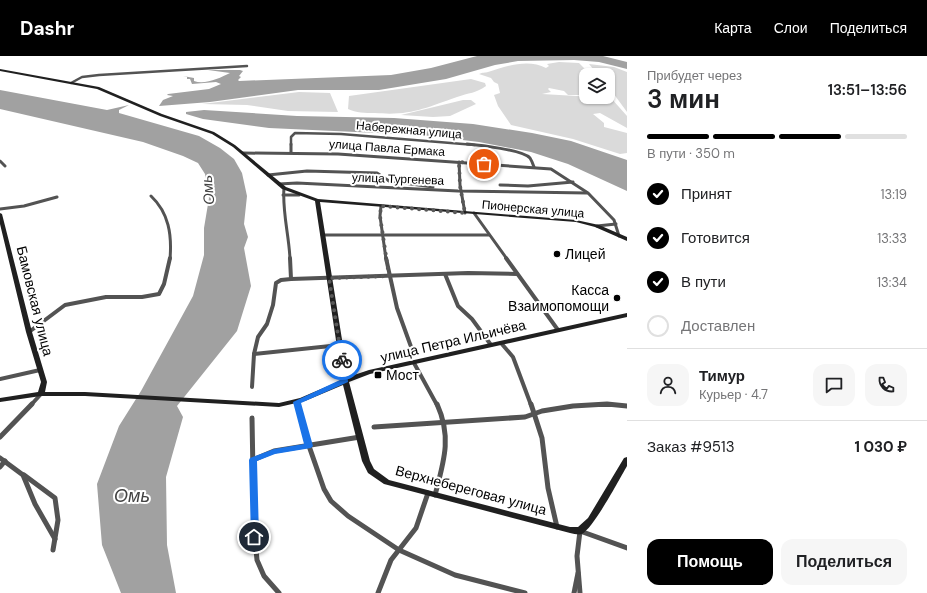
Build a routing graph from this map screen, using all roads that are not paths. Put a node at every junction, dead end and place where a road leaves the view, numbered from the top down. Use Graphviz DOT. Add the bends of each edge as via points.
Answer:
graph roads {
  1 [pos="247,66"];
  2 [pos="0,70"];
  3 [pos="71,82"];
  4 [pos="291,152"];
  5 [pos="243,153"];
  6 [pos="256,154"];
  7 [pos="248,157"];
  8 [pos="0,162"];
  9 [pos="459,162"];
  10 [pos="5,166"];
  11 [pos="534,167"];
  12 [pos="268,175"];
  13 [pos="573,182"];
  14 [pos="279,184"];
  15 [pos="500,185"];
  16 [pos="284,188"];
  17 [pos="442,190"];
  18 [pos="462,191"];
  19 [pos="588,193"];
  20 [pos="283,195"];
  21 [pos="299,195"];
  22 [pos="151,196"];
  23 [pos="57,197"];
  24 [pos="317,200"];
  25 [pos="381,206"];
  26 [pos="0,209"];
  27 [pos="465,213"];
  28 [pos="474,213"];
  29 [pos="0,214"];
  30 [pos="616,224"];
  31 [pos="597,226"];
  32 [pos="383,234"];
  33 [pos="322,235"];
  34 [pos="489,235"];
  35 [pos="619,236"];
  36 [pos="627,239"];
  37 [pos="445,274"];
  38 [pos="517,274"];
  39 [pos="389,276"];
  40 [pos="329,278"];
  41 [pos="290,279"];
  42 [pos="627,315"];
  43 [pos="558,330"];
  44 [pos="29,332"];
  45 [pos="501,343"];
  46 [pos="340,345"];
  47 [pos="491,345"];
  48 [pos="254,354"];
  49 [pos="414,355"];
  50 [pos="414,363"];
  51 [pos="40,370"];
  52 [pos="0,379"];
  53 [pos="346,380"];
  54 [pos="252,387"];
  55 [pos="41,394"];
  56 [pos="0,400"];
  57 [pos="297,402"];
  58 [pos="627,406"];
  59 [pos="535,413"];
  60 [pos="252,418"];
  61 [pos="444,423"];
  62 [pos="374,427"];
  63 [pos="0,437"];
  64 [pos="360,437"];
  65 [pos="309,446"];
  66 [pos="0,458"];
  67 [pos="253,460"];
  68 [pos="627,460"];
  69 [pos="6,461"];
  70 [pos="0,467"];
  71 [pos="23,475"];
  72 [pos="432,494"];
  73 [pos="557,527"];
  74 [pos="580,531"];
  75 [pos="55,539"];
  76 [pos="627,548"];
  77 [pos="53,550"];
  78 [pos="399,550"];
  79 [pos="578,573"];
  80 [pos="280,593"];
  81 [pos="378,593"];
  82 [pos="525,593"];
  83 [pos="574,593"];
  84 [pos="580,593"];
  1 -- 3 [label="street" via="99,75 82,77"];
  2 -- 3 [label="street, Пионерская улица"];
  3 -- 5 [label="street, Пионерская улица" via="104,91 213,133"];
  4 -- 6 [label="street, улица Павла Ермака"];
  4 -- 9 [label="street, улица Павла Ермака"];
  4 -- 11 [label="street, Набережная улица" via="293,134 341,134 493,147 526,155"];
  5 -- 6 [label="street, улица Павла Ермака"];
  5 -- 7 [label="street, Пионерская улица"];
  6 -- 7 [label="street"];
  7 -- 12 [label="street, Пионерская улица"];
  8 -- 10 [label="street"];
  9 -- 11 [label="street, улица Павла Ермака"];
  9 -- 18 [label="street"];
  11 -- 13 [label="street, улица Павла Ермака" via="555,171"];
  12 -- 14 [label="street, Пионерская улица"];
  12 -- 17 [label="street" via="307,170 377,173 388,181"];
  13 -- 15 [label="street" via="528,186"];
  13 -- 19 [label="street, улица Павла Ермака"];
  14 -- 16 [label="street, Пионерская улица"];
  14 -- 17 [label="street, улица Тургенева"];
  16 -- 20 [label="street"];
  16 -- 21 [label="street, Пионерская улица"];
  17 -- 18 [label="street, улица Тургенева"];
  18 -- 19 [label="street, улица Тургенева"];
  18 -- 27 [label="street"];
  19 -- 30 [label="street, улица Павла Ермака"];
  20 -- 21 [label="street"];
  20 -- 41 [label="street" via="290,248"];
  21 -- 24 [label="street, Пионерская улица"];
  22 -- 44 [label="street" via="161,207 171,242 169,266 159,294 148,298 113,296 65,305"];
  23 -- 26 [label="street" via="24,206"];
  24 -- 25 [label="street, Пионерская улица"];
  24 -- 33 [label="street, Верхнебереговая улица"];
  25 -- 27 [label="street, Пионерская улица"];
  25 -- 32 [label="street"];
  27 -- 28 [label="street, Пионерская улица"];
  28 -- 31 [label="street, Пионерская улица" via="569,220"];
  28 -- 34 [label="street"];
  29 -- 44 [label="street, Бамовская улица"];
  30 -- 31 [label="street"];
  30 -- 35 [label="street, улица Павла Ермака"];
  31 -- 35 [label="street, Пионерская улица"];
  32 -- 33 [label="street"];
  32 -- 34 [label="street" via="428,237"];
  32 -- 39 [label="street"];
  33 -- 40 [label="street, Верхнебереговая улица"];
  34 -- 38 [label="street"];
  35 -- 36 [label="street, Пионерская улица"];
  37 -- 38 [label="street"];
  37 -- 39 [label="street"];
  37 -- 47 [label="street" via="458,306 472,319"];
  38 -- 43 [label="street"];
  39 -- 40 [label="street"];
  39 -- 49 [label="street" via="397,308"];
  40 -- 41 [label="street"];
  40 -- 46 [label="street, Верхнебереговая улица"];
  41 -- 48 [label="street" via="276,283 273,305 267,324 258,337"];
  42 -- 43 [label="street, улица Петра Ильичёва"];
  43 -- 45 [label="street, улица Петра Ильичёва"];
  44 -- 51 [label="street, Бамовская улица"];
  45 -- 47 [label="street, улица Петра Ильичёва"];
  45 -- 59 [label="street" via="513,357"];
  46 -- 48 [label="street"];
  46 -- 53 [label="street, Верхнебереговая улица"];
  47 -- 50 [label="street, улица Петра Ильичёва"];
  48 -- 54 [label="street"];
  50 -- 53 [label="street, улица Петра Ильичёва" via="369,372"];
  50 -- 61 [label="street"];
  51 -- 52 [label="street"];
  51 -- 55 [label="street, Бамовская улица" via="44,386"];
  53 -- 57 [label="street, улица Петра Ильичёва"];
  53 -- 64 [label="street, Верхнебереговая улица"];
  55 -- 56 [label="street, улица Петра Ильичёва"];
  55 -- 57 [label="street, улица Петра Ильичёва" via="272,406"];
  55 -- 63 [label="street"];
  57 -- 65 [label="street"];
  58 -- 59 [label="street" via="598,405"];
  59 -- 61 [label="street" via="525,417"];
  59 -- 73 [label="street" via="542,438 548,488"];
  60 -- 67 [label="street"];
  61 -- 62 [label="street"];
  61 -- 72 [label="street" via="445,449"];
  64 -- 65 [label="street"];
  64 -- 72 [label="street, Верхнебереговая улица" via="368,466 376,475 387,482"];
  65 -- 67 [label="street" via="274,452"];
  65 -- 78 [label="street" via="331,501 348,516"];
  66 -- 69 [label="street"];
  67 -- 80 [label="street" via="257,560 264,576"];
  68 -- 74 [label="street" via="591,520"];
  69 -- 70 [label="street"];
  69 -- 71 [label="street"];
  71 -- 75 [label="street" via="35,504"];
  71 -- 75 [label="street" via="55,498 58,520"];
  72 -- 73 [label="street, Верхнебереговая улица"];
  72 -- 78 [label="street" via="412,536"];
  73 -- 74 [label="street, Верхнебереговая улица"];
  74 -- 76 [label="street"];
  74 -- 79 [label="street"];
  75 -- 77 [label="street"];
  78 -- 81 [label="street" via="391,560"];
  78 -- 82 [label="street" via="455,574"];
  79 -- 83 [label="street"];
  79 -- 84 [label="street"];
}
